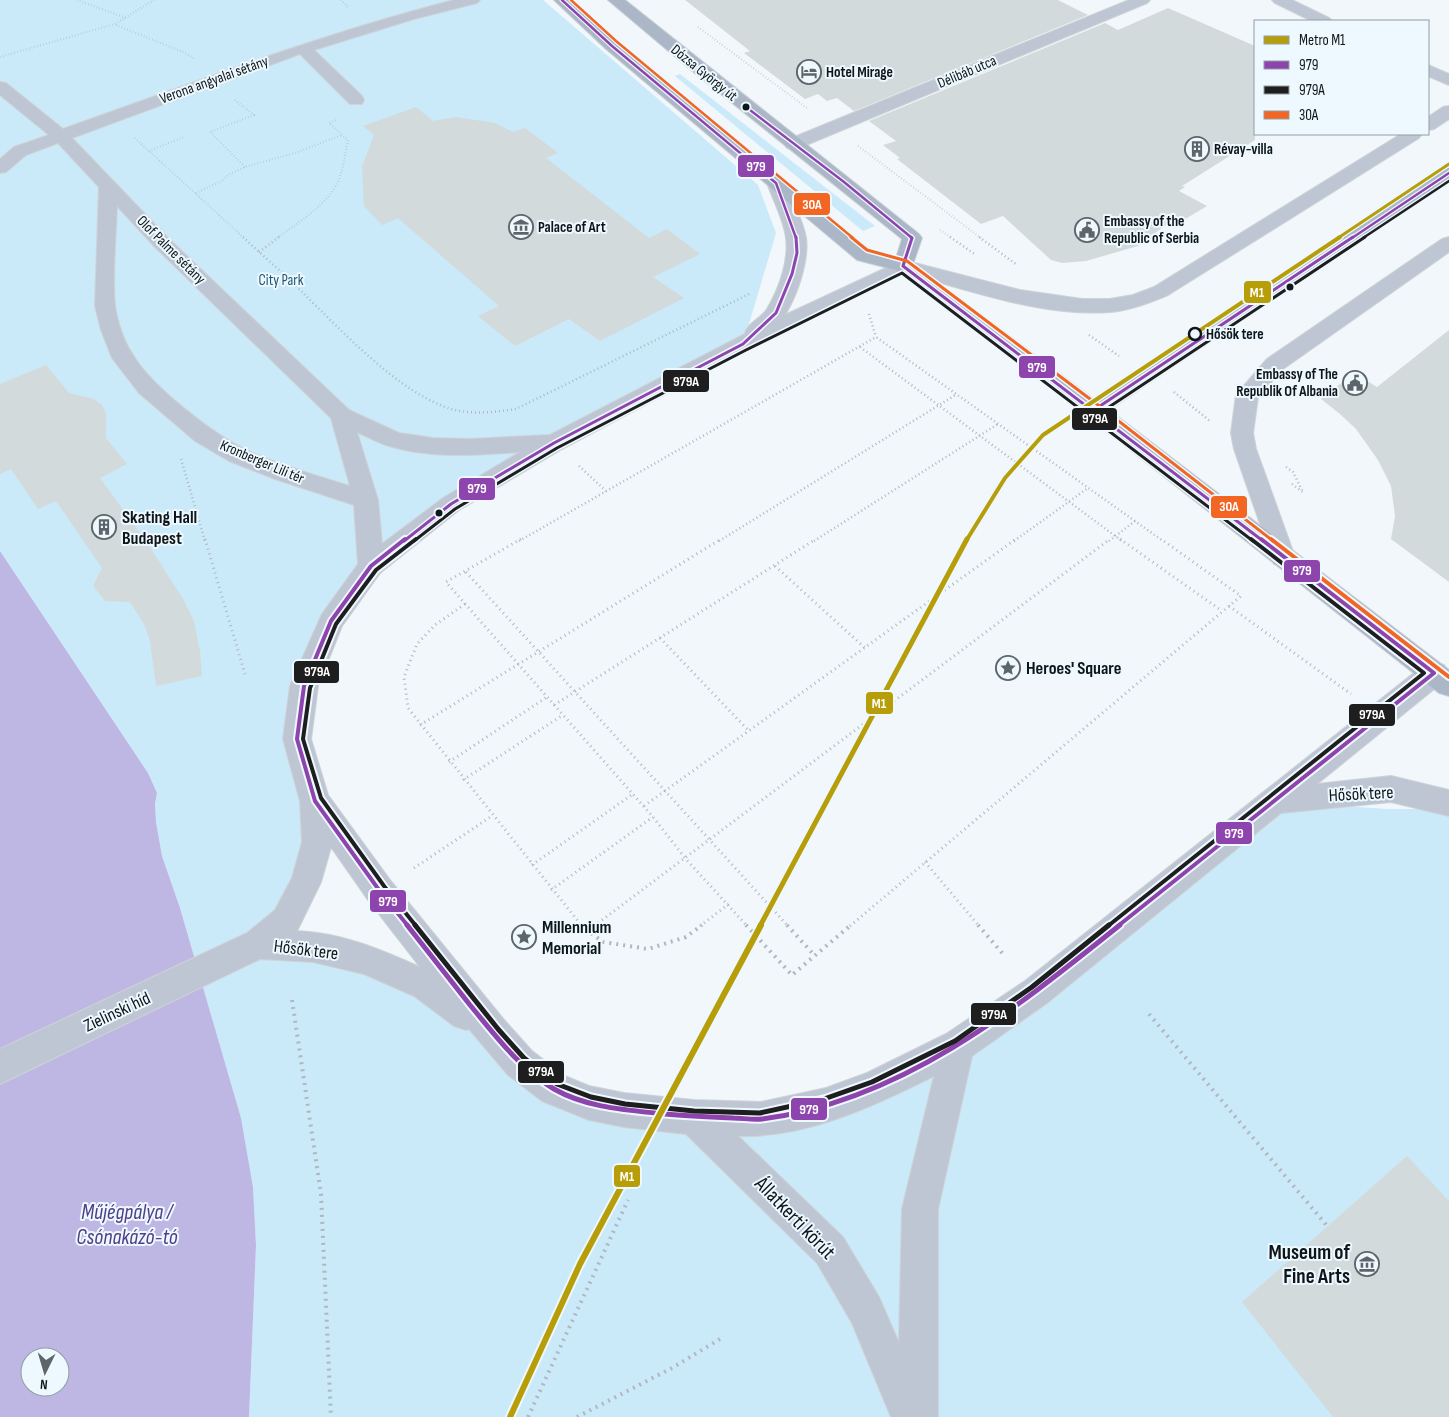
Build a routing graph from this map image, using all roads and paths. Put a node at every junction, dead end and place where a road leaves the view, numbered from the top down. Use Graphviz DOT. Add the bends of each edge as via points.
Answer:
graph roads {
  1 [pos="77,0"];
  2 [pos="154,0"];
  3 [pos="472,0"];
  4 [pos="562,0"];
  5 [pos="616,0"];
  6 [pos="1142,0"];
  7 [pos="1280,0"];
  8 [pos="127,18"];
  9 [pos="1322,20"];
  10 [pos="693,23"];
  11 [pos="115,24"];
  12 [pos="303,48"];
  13 [pos="0,57"];
  14 [pos="1429,70"];
  15 [pos="218,78"];
  16 [pos="1449,80"];
  17 [pos="0,87"];
  18 [pos="356,100"];
  19 [pos="1449,112"];
  20 [pos="112,117"];
  21 [pos="1429,124"];
  22 [pos="834,128"];
  23 [pos="1411,135"];
  24 [pos="61,136"];
  25 [pos="184,136"];
  26 [pos="0,144"];
  27 [pos="793,144"];
  28 [pos="149,150"];
  29 [pos="20,151"];
  30 [pos="245,167"];
  31 [pos="0,168"];
  32 [pos="1449,173"];
  33 [pos="776,183"];
  34 [pos="108,186"];
  35 [pos="196,192"];
  36 [pos="1449,242"];
  37 [pos="259,252"];
  38 [pos="903,266"];
  39 [pos="1018,266"];
  40 [pos="756,291"];
  41 [pos="868,308"];
  42 [pos="876,337"];
  43 [pos="743,344"];
  44 [pos="860,346"];
  45 [pos="957,394"];
  46 [pos="939,405"];
  47 [pos="1094,410"];
  48 [pos="341,415"];
  49 [pos="998,424"];
  50 [pos="979,435"];
  51 [pos="554,443"];
  52 [pos="181,458"];
  53 [pos="574,461"];
  54 [pos="1088,488"];
  55 [pos="606,491"];
  56 [pos="366,500"];
  57 [pos="1070,502"];
  58 [pos="1135,521"];
  59 [pos="1116,536"];
  60 [pos="1283,557"];
  61 [pos="371,566"];
  62 [pos="775,566"];
  63 [pos="466,572"];
  64 [pos="465,604"];
  65 [pos="1229,606"];
  66 [pos="1222,611"];
  67 [pos="660,638"];
  68 [pos="865,648"];
  69 [pos="538,653"];
  70 [pos="518,664"];
  71 [pos="245,674"];
  72 [pos="1441,679"];
  73 [pos="575,692"];
  74 [pos="1353,696"];
  75 [pos="547,697"];
  76 [pos="554,704"];
  77 [pos="563,715"];
  78 [pos="420,725"];
  79 [pos="749,731"];
  80 [pos="449,762"];
  81 [pos="463,780"];
  82 [pos="664,791"];
  83 [pos="633,794"];
  84 [pos="315,801"];
  85 [pos="1272,801"];
  86 [pos="1449,803"];
  87 [pos="643,806"];
  88 [pos="492,816"];
  89 [pos="653,817"];
  90 [pos="710,840"];
  91 [pos="685,858"];
  92 [pos="925,862"];
  93 [pos="532,865"];
  94 [pos="414,868"];
  95 [pos="551,890"];
  96 [pos="729,904"];
  97 [pos="588,931"];
  98 [pos="246,950"];
  99 [pos="1003,954"];
  100 [pos="815,956"];
  101 [pos="292,1000"];
  102 [pos="1149,1014"];
  103 [pos="493,1034"];
  104 [pos="958,1046"];
  105 [pos="0,1067"];
  106 [pos="694,1117"];
  107 [pos="628,1200"];
  108 [pos="1328,1227"];
  109 [pos="720,1339"];
  110 [pos="331,1417"];
  111 [pos="528,1417"];
  112 [pos="577,1417"];
  113 [pos="911,1417"];
  114 [pos="918,1417"];
  1 -- 8 [label="path"];
  2 -- 8 [label="path"];
  3 -- 12 [label="street, Verona angyalai sétány"];
  4 -- 33 [label="main road"];
  5 -- 27 [label="main road, Dózsa György út"];
  6 -- 22 [label="street, Délibáb utca"];
  7 -- 9 [label="street"];
  8 -- 11 [label="path"];
  10 -- 22 [label="path"];
  11 -- 13 [label="path"];
  11 -- 15 [label="path" via="183,52"];
  12 -- 15 [label="street, Verona angyalai sétány"];
  12 -- 18 [label="street"];
  14 -- 16 [label="street"];
  15 -- 20 [label="street, Verona angyalai sétány"];
  15 -- 30 [label="path" via="254,115 210,132"];
  17 -- 24 [label="street, Olof Palme sétány"];
  19 -- 21 [label="street"];
  20 -- 24 [label="street, Verona angyalai sétány"];
  20 -- 28 [label="path"];
  22 -- 27 [label="street, Délibáb utca"];
  22 -- 39 [label="path"];
  23 -- 38 [label="street" via="1161,291 1135,301 1102,306 1069,304"];
  24 -- 29 [label="street, Verona angyalai sétány"];
  24 -- 34 [label="street, Olof Palme sétány"];
  25 -- 28 [label="path"];
  26 -- 29 [label="street"];
  27 -- 38 [label="main road, Dózsa György út" via="912,238"];
  28 -- 35 [label="path"];
  29 -- 31 [label="street"];
  30 -- 35 [label="path"];
  30 -- 37 [label="path" via="342,135 348,140 339,181 331,193"];
  32 -- 47 [label="main road"];
  33 -- 38 [label="main road" via="864,256"];
  33 -- 43 [label="street" via="796,236 797,253 776,313"];
  34 -- 48 [label="street, Olof Palme sétány" via="162,243"];
  34 -- 56 [label="street, Kronberger Lili tér" via="105,306 123,358 147,388 203,436 237,455"];
  35 -- 37 [label="path"];
  36 -- 60 [label="street" via="1276,364 1247,394 1242,433 1245,449"];
  37 -- 40 [label="path" via="353,340 412,389 446,407 489,414 516,409"];
  38 -- 43 [label="street"];
  38 -- 47 [label="main road"];
  41 -- 42 [label="path"];
  42 -- 44 [label="path"];
  42 -- 45 [label="path"];
  43 -- 51 [label="street"];
  44 -- 46 [label="path"];
  44 -- 55 [label="path"];
  45 -- 46 [label="path"];
  45 -- 49 [label="path"];
  46 -- 50 [label="path"];
  46 -- 69 [label="path"];
  47 -- 60 [label="main road"];
  48 -- 51 [label="street, Olof Palme sétány" via="394,440 433,446"];
  48 -- 56 [label="street, Olof Palme sétány"];
  49 -- 50 [label="path"];
  49 -- 54 [label="path"];
  50 -- 57 [label="path"];
  50 -- 62 [label="path"];
  51 -- 61 [label="street" via="451,504"];
  52 -- 71 [label="path"];
  53 -- 55 [label="path"];
  54 -- 57 [label="path"];
  54 -- 58 [label="path"];
  55 -- 63 [label="path"];
  56 -- 61 [label="street, Olof Palme sétány"];
  57 -- 59 [label="path"];
  57 -- 68 [label="path"];
  58 -- 59 [label="path"];
  58 -- 65 [label="path" via="1241,596"];
  59 -- 66 [label="path"];
  59 -- 90 [label="path"];
  60 -- 72 [label="main road"];
  61 -- 84 [label="street" via="331,621 304,686 297,740"];
  62 -- 67 [label="path"];
  62 -- 68 [label="path"];
  63 -- 64 [label="path" via="446,582"];
  63 -- 69 [label="path"];
  64 -- 70 [label="path"];
  64 -- 78 [label="path" via="425,634 410,660 404,677 408,708"];
  65 -- 66 [label="path"];
  65 -- 74 [label="path"];
  66 -- 92 [label="path"];
  67 -- 73 [label="path"];
  67 -- 79 [label="path"];
  68 -- 79 [label="path"];
  69 -- 70 [label="path"];
  69 -- 73 [label="path"];
  70 -- 75 [label="path"];
  70 -- 78 [label="path"];
  72 -- 85 [label="street"];
  73 -- 76 [label="path"];
  73 -- 82 [label="path"];
  75 -- 76 [label="path"];
  75 -- 80 [label="path"];
  76 -- 77 [label="path"];
  77 -- 81 [label="path"];
  77 -- 83 [label="path"];
  78 -- 80 [label="path"];
  79 -- 82 [label="path"];
  80 -- 81 [label="path"];
  81 -- 88 [label="path"];
  82 -- 87 [label="path"];
  82 -- 90 [label="path"];
  83 -- 87 [label="path"];
  83 -- 93 [label="path"];
  84 -- 98 [label="street, Hősök tere" via="317,842 306,882 286,920"];
  84 -- 103 [label="street" via="379,890"];
  85 -- 86 [label="street, Hősök tere" via="1391,789"];
  85 -- 104 [label="street" via="1036,992"];
  87 -- 89 [label="path"];
  88 -- 93 [label="path"];
  88 -- 94 [label="path"];
  89 -- 91 [label="path"];
  89 -- 95 [label="path"];
  90 -- 91 [label="path"];
  90 -- 100 [label="path"];
  91 -- 96 [label="path"];
  91 -- 97 [label="path"];
  92 -- 99 [label="path"];
  92 -- 100 [label="path"];
  93 -- 95 [label="path"];
  95 -- 97 [label="path"];
  96 -- 97 [label="path" via="686,937 648,949 603,942"];
  96 -- 100 [label="path" via="792,976"];
  98 -- 103 [label="street, Hősök tere" via="313,947 367,959 425,985"];
  98 -- 105 [label="street, Zielinski híd"];
  101 -- 110 [label="path" via="321,1194"];
  102 -- 108 [label="path"];
  103 -- 106 [label="street" via="520,1063 554,1089 598,1105"];
  104 -- 106 [label="street" via="874,1088 826,1105 760,1119"];
  104 -- 114 [label="street" via="920,1210"];
  106 -- 113 [label="street, Állatkerti körút" via="830,1250 866,1310"];
  107 -- 111 [label="path"];
  109 -- 112 [label="path"];
}
